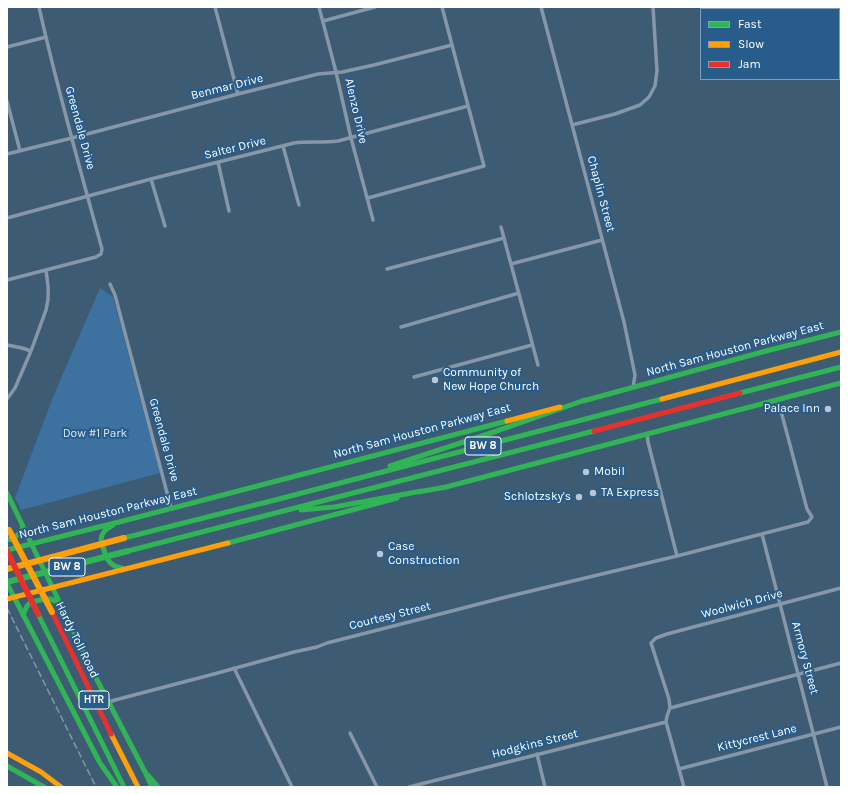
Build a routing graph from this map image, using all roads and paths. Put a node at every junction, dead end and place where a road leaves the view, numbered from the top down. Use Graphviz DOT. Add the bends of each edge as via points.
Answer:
graph roads {
  1 [pos="39,7"];
  2 [pos="216,7"];
  3 [pos="319,7"];
  4 [pos="375,7"];
  5 [pos="442,7"];
  6 [pos="541,7"];
  7 [pos="653,7"];
  8 [pos="323,21"];
  9 [pos="46,37"];
  10 [pos="452,45"];
  11 [pos="7,47"];
  12 [pos="336,72"];
  13 [pos="238,94"];
  14 [pos="7,101"];
  15 [pos="468,106"];
  16 [pos="572,125"];
  17 [pos="72,138"];
  18 [pos="351,138"];
  19 [pos="283,146"];
  20 [pos="20,151"];
  21 [pos="7,154"];
  22 [pos="218,162"];
  23 [pos="151,179"];
  24 [pos="88,197"];
  25 [pos="368,198"];
  26 [pos="299,206"];
  27 [pos="230,211"];
  28 [pos="7,218"];
  29 [pos="373,220"];
  30 [pos="165,226"];
  31 [pos="501,227"];
  32 [pos="504,238"];
  33 [pos="602,240"];
  34 [pos="511,264"];
  35 [pos="387,269"];
  36 [pos="46,271"];
  37 [pos="7,280"];
  38 [pos="110,284"];
  39 [pos="519,293"];
  40 [pos="401,328"];
  41 [pos="841,332"];
  42 [pos="7,345"];
  43 [pos="532,345"];
  44 [pos="31,351"];
  45 [pos="841,352"];
  46 [pos="538,365"];
  47 [pos="841,367"];
  48 [pos="414,377"];
  49 [pos="841,382"];
  50 [pos="632,388"];
  51 [pos="7,399"];
  52 [pos="585,400"];
  53 [pos="777,400"];
  54 [pos="647,434"];
  55 [pos="422,491"];
  56 [pos="7,493"];
  57 [pos="279,499"];
  58 [pos="171,508"];
  59 [pos="281,512"];
  60 [pos="124,521"];
  61 [pos="23,527"];
  62 [pos="8,528"];
  63 [pos="762,534"];
  64 [pos="7,540"];
  65 [pos="31,544"];
  66 [pos="7,550"];
  67 [pos="677,556"];
  68 [pos="7,569"];
  69 [pos="129,569"];
  70 [pos="7,583"];
  71 [pos="52,587"];
  72 [pos="841,588"];
  73 [pos="14,597"];
  74 [pos="7,599"];
  75 [pos="780,604"];
  76 [pos="61,605"];
  77 [pos="23,615"];
  78 [pos="841,663"];
  79 [pos="234,668"];
  80 [pos="799,674"];
  81 [pos="109,702"];
  82 [pos="670,708"];
  83 [pos="666,722"];
  84 [pos="841,727"];
  85 [pos="350,733"];
  86 [pos="814,734"];
  87 [pos="7,753"];
  88 [pos="537,754"];
  89 [pos="7,766"];
  90 [pos="679,768"];
  91 [pos="145,772"];
  92 [pos="44,787"];
  93 [pos="61,787"];
  94 [pos="117,787"];
  95 [pos="124,787"];
  96 [pos="138,787"];
  97 [pos="152,787"];
  98 [pos="158,787"];
  99 [pos="292,787"];
  100 [pos="377,787"];
  101 [pos="409,787"];
  102 [pos="546,787"];
  103 [pos="684,787"];
  104 [pos="827,787"];
  1 -- 9 [label="street, Greendale Drive"];
  2 -- 13 [label="street"];
  3 -- 8 [label="street, Alenzo Drive"];
  4 -- 8 [label="street"];
  5 -- 10 [label="street"];
  6 -- 16 [label="street, Chaplin Street"];
  7 -- 16 [label="street" via="657,72 655,86 649,97 640,105"];
  8 -- 12 [label="street, Alenzo Drive"];
  9 -- 11 [label="street"];
  9 -- 17 [label="street, Greendale Drive"];
  10 -- 12 [label="street, Benmar Drive"];
  10 -- 15 [label="street"];
  12 -- 13 [label="street, Benmar Drive"];
  12 -- 18 [label="street, Alenzo Drive"];
  13 -- 17 [label="street, Benmar Drive"];
  14 -- 20 [label="street"];
  15 -- 18 [label="street, Salter Drive"];
  15 -- 25 [label="street" via="484,166"];
  16 -- 33 [label="street, Chaplin Street"];
  17 -- 20 [label="street, Benmar Drive"];
  17 -- 24 [label="street, Greendale Drive"];
  18 -- 19 [label="street, Salter Drive" via="338,142 302,142"];
  18 -- 25 [label="street, Alenzo Drive"];
  19 -- 22 [label="street, Salter Drive"];
  19 -- 26 [label="street"];
  20 -- 21 [label="street, Benmar Drive"];
  22 -- 23 [label="street, Salter Drive"];
  22 -- 27 [label="street"];
  23 -- 24 [label="street, Salter Drive"];
  23 -- 30 [label="street"];
  24 -- 28 [label="street, Salter Drive"];
  24 -- 36 [label="street, Greendale Drive" via="102,249 101,254"];
  25 -- 29 [label="street, Alenzo Drive"];
  31 -- 32 [label="street"];
  32 -- 34 [label="street"];
  32 -- 35 [label="street"];
  33 -- 34 [label="street"];
  33 -- 50 [label="street, Chaplin Street" via="635,375"];
  34 -- 39 [label="street"];
  36 -- 37 [label="street"];
  36 -- 44 [label="street" via="49,287 48,304"];
  38 -- 58 [label="street, Greendale Drive"];
  39 -- 40 [label="street"];
  39 -- 43 [label="street"];
  41 -- 50 [label="main road, North Sam Houston Parkway East"];
  42 -- 44 [label="street"];
  43 -- 46 [label="street"];
  43 -- 48 [label="street"];
  44 -- 51 [label="street" via="15,388"];
  45 -- 57 [label="main road, BW 8"];
  47 -- 59 [label="main road, BW 8"];
  49 -- 53 [label="main road"];
  50 -- 52 [label="main road, North Sam Houston Parkway East"];
  52 -- 57 [label="main road" via="441,451"];
  52 -- 58 [label="main road, North Sam Houston Parkway East"];
  53 -- 54 [label="main road"];
  53 -- 63 [label="street, Courtesy Street" via="807,509 812,517 808,522"];
  54 -- 55 [label="main road" via="446,487"];
  54 -- 67 [label="street"];
  55 -- 59 [label="main road" via="334,507"];
  55 -- 69 [label="main road"];
  56 -- 61 [label="main road"];
  57 -- 68 [label="main road, BW 8, bridge"];
  58 -- 60 [label="main road, North Sam Houston Parkway East"];
  59 -- 70 [label="main road, BW 8, bridge"];
  60 -- 65 [label="main road, North Sam Houston Parkway East"];
  60 -- 69 [label="main road" via="108,528 101,538 107,560 118,568"];
  61 -- 64 [label="main road" via="16,538"];
  61 -- 65 [label="main road"];
  62 -- 96 [label="main road, Hardy Toll Road / HTR, bridge"];
  63 -- 67 [label="street, Courtesy Street"];
  63 -- 75 [label="street, Armory Street"];
  65 -- 66 [label="main road, North Sam Houston Parkway East"];
  65 -- 71 [label="main road"];
  66 -- 95 [label="main road, Hardy Toll Road / HTR, bridge"];
  67 -- 79 [label="street, Courtesy Street" via="506,597"];
  69 -- 71 [label="main road"];
  70 -- 73 [label="main road"];
  71 -- 73 [label="main road"];
  71 -- 76 [label="main road"];
  72 -- 75 [label="street, Woolwich Drive"];
  73 -- 74 [label="main road"];
  73 -- 77 [label="main road"];
  75 -- 80 [label="street, Armory Street"];
  75 -- 82 [label="street, Woolwich Drive" via="667,634 651,642"];
  76 -- 77 [label="main road" via="45,598 31,602"];
  76 -- 81 [label="main road"];
  77 -- 94 [label="main road" via="97,757"];
  78 -- 80 [label="street"];
  79 -- 81 [label="street, Courtesy Street"];
  79 -- 99 [label="street"];
  80 -- 82 [label="street"];
  80 -- 86 [label="street, Armory Street"];
  81 -- 91 [label="main road"];
  82 -- 83 [label="street"];
  83 -- 88 [label="street, Hodgkins Street"];
  83 -- 90 [label="street"];
  84 -- 86 [label="street, Kittycrest Lane"];
  85 -- 100 [label="street"];
  86 -- 90 [label="street, Kittycrest Lane"];
  86 -- 104 [label="street, Armory Street"];
  87 -- 93 [label="main road" via="41,772"];
  88 -- 101 [label="street, Hodgkins Street"];
  88 -- 102 [label="street"];
  89 -- 92 [label="main road"];
  90 -- 103 [label="street"];
  91 -- 97 [label="main road"];
  91 -- 98 [label="main road"];
}
